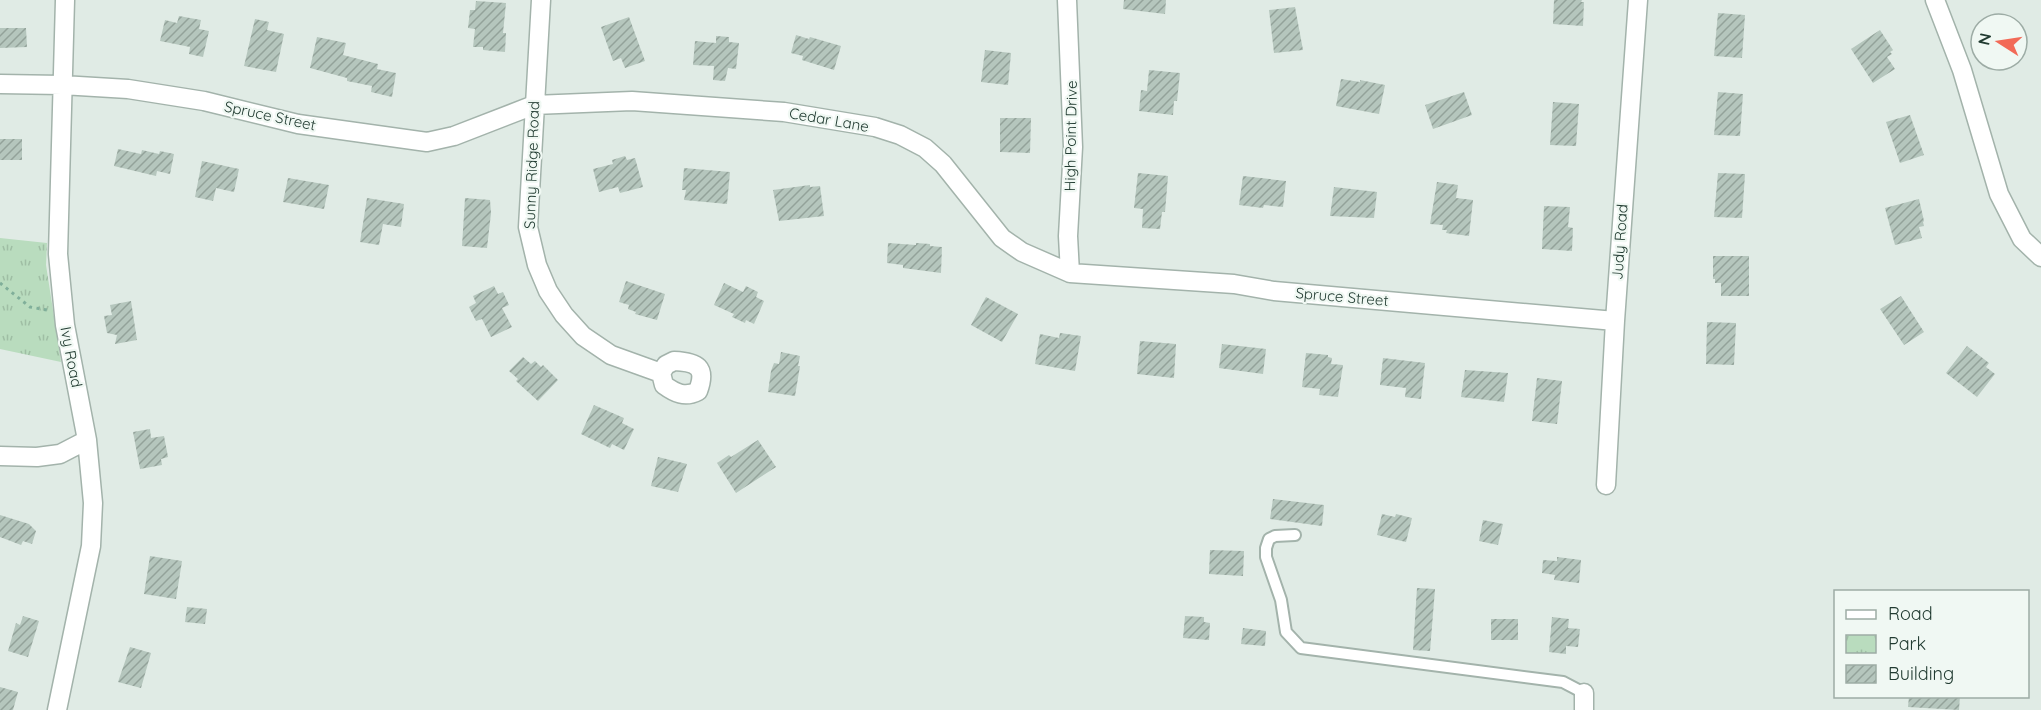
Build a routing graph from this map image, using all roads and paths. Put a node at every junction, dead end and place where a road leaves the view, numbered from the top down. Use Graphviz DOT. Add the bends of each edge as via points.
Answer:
graph roads {
  1 [pos="65,0"];
  2 [pos="541,0"];
  3 [pos="1067,0"];
  4 [pos="1638,0"];
  5 [pos="1935,0"];
  6 [pos="0,84"];
  7 [pos="62,85"];
  8 [pos="534,105"];
  9 [pos="2041,257"];
  10 [pos="1070,273"];
  11 [pos="0,283"];
  12 [pos="64,313"];
  13 [pos="1615,321"];
  14 [pos="661,373"];
  15 [pos="87,440"];
  16 [pos="0,456"];
  17 [pos="1606,485"];
  18 [pos="1295,534"];
  19 [pos="1584,701"];
  20 [pos="57,710"];
  1 -- 7 [label="street, Ivy Road"];
  2 -- 8 [label="street, Sunny Ridge Road"];
  3 -- 10 [label="street, High Point Drive" via="1073,124"];
  4 -- 13 [label="street, Judy Road"];
  5 -- 9 [label="street" via="1962,70 1999,194 2022,239"];
  6 -- 7 [label="street, Spruce Street"];
  7 -- 8 [label="street, Spruce Street" via="129,89 298,124 427,142 454,136"];
  7 -- 12 [label="street, Ivy Road" via="58,254"];
  8 -- 10 [label="street, Cedar Lane" via="632,102 784,112 875,127 924,148 943,164 1002,238 1022,252"];
  8 -- 14 [label="street, Sunny Ridge Road" via="528,227 548,291 583,336 611,356"];
  10 -- 13 [label="street, Spruce Street" via="1234,284 1274,291"];
  11 -- 12 [label="path" via="30,307"];
  12 -- 15 [label="street, Ivy Road"];
  13 -- 17 [label="street, Judy Road"];
  15 -- 16 [label="street" via="60,454"];
  15 -- 20 [label="street, Ivy Road" via="93,503 92,546"];
  18 -- 19 [label="lane" via="1269,539 1266,557 1281,600 1286,632 1301,648 1563,682"];
}
